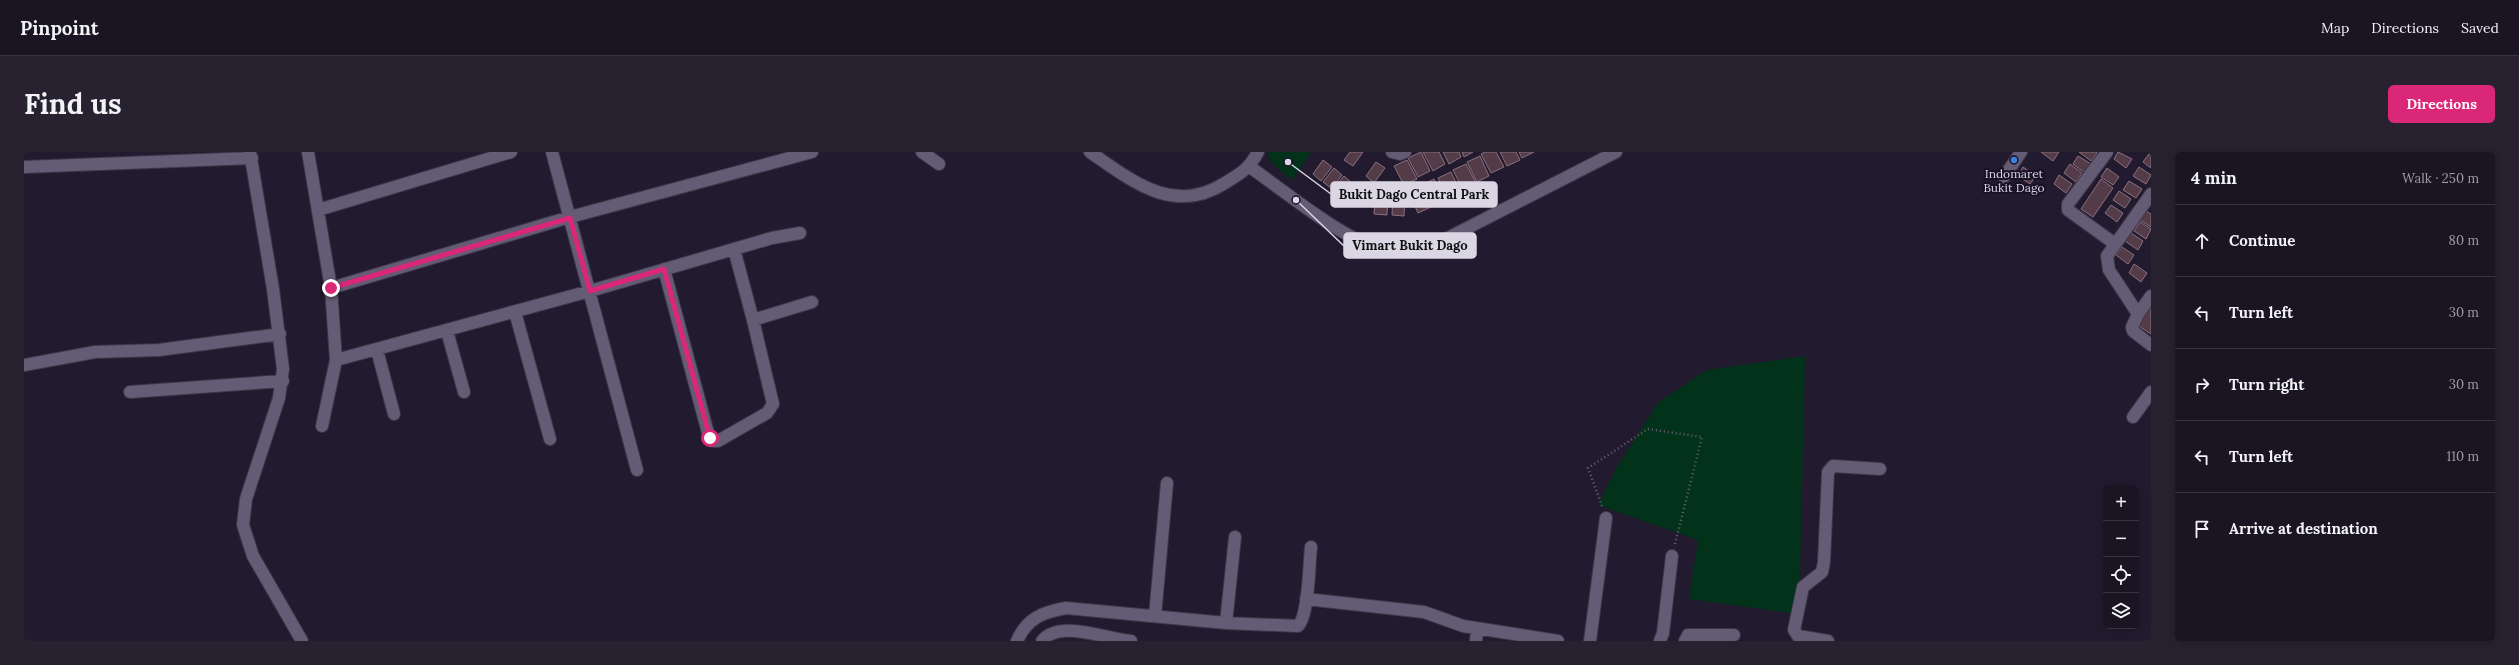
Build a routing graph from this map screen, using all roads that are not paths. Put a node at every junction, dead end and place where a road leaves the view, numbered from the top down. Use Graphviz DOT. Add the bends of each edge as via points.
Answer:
graph roads {
  1 [pos="308,152"];
  2 [pos="511,152"];
  3 [pos="552,152"];
  4 [pos="812,152"];
  5 [pos="922,152"];
  6 [pos="1090,152"];
  7 [pos="1258,152"];
  8 [pos="1392,152"];
  9 [pos="1405,152"];
  10 [pos="1616,152"];
  11 [pos="2021,152"];
  12 [pos="2107,152"];
  13 [pos="251,155"];
  14 [pos="938,164"];
  15 [pos="24,167"];
  16 [pos="1250,167"];
  17 [pos="2004,177"];
  18 [pos="2151,194"];
  19 [pos="318,210"];
  20 [pos="570,218"];
  21 [pos="800,232"];
  22 [pos="2114,244"];
  23 [pos="734,249"];
  24 [pos="664,269"];
  25 [pos="331,288"];
  26 [pos="590,291"];
  27 [pos="2151,296"];
  28 [pos="812,302"];
  29 [pos="515,312"];
  30 [pos="2138,314"];
  31 [pos="753,320"];
  32 [pos="447,331"];
  33 [pos="280,334"];
  34 [pos="2151,345"];
  35 [pos="377,350"];
  36 [pos="336,360"];
  37 [pos="24,365"];
  38 [pos="283,381"];
  39 [pos="130,392"];
  40 [pos="464,392"];
  41 [pos="2149,397"];
  42 [pos="394,414"];
  43 [pos="2133,417"];
  44 [pos="322,426"];
  45 [pos="550,439"];
  46 [pos="1880,469"];
  47 [pos="637,470"];
  48 [pos="1167,484"];
  49 [pos="1606,518"];
  50 [pos="1235,537"];
  51 [pos="1311,547"];
  52 [pos="1672,556"];
  53 [pos="1306,599"];
  54 [pos="1155,616"];
  55 [pos="1226,623"];
  56 [pos="1477,629"];
  57 [pos="1734,635"];
  58 [pos="302,641"];
  59 [pos="1017,641"];
  60 [pos="1042,641"];
  61 [pos="1131,641"];
  62 [pos="1476,641"];
  63 [pos="1551,641"];
  64 [pos="1590,641"];
  65 [pos="1660,641"];
  66 [pos="1685,641"];
  67 [pos="1828,641"];
  1 -- 19 [label="street"];
  2 -- 19 [label="street"];
  3 -- 20 [label="street"];
  4 -- 20 [label="street"];
  5 -- 14 [label="street"];
  6 -- 16 [label="street" via="1140,186 1177,196 1195,195 1217,188"];
  7 -- 16 [label="street"];
  8 -- 9 [label="street"];
  10 -- 16 [label="street" via="1432,246 1404,251 1378,248 1356,240"];
  11 -- 17 [label="street"];
  12 -- 22 [label="street" via="2068,204 2068,210"];
  13 -- 15 [label="street"];
  13 -- 33 [label="street"];
  18 -- 22 [label="street"];
  19 -- 25 [label="street"];
  20 -- 25 [label="street"];
  20 -- 26 [label="street"];
  21 -- 23 [label="street"];
  22 -- 30 [label="street" via="2107,256 2107,263"];
  23 -- 24 [label="street"];
  23 -- 31 [label="street"];
  24 -- 26 [label="street"];
  24 -- 31 [label="street" via="708,433 714,441 767,413 773,404"];
  25 -- 36 [label="street"];
  26 -- 29 [label="street"];
  26 -- 47 [label="street"];
  27 -- 30 [label="street"];
  28 -- 31 [label="street"];
  29 -- 32 [label="street"];
  29 -- 45 [label="street"];
  30 -- 34 [label="street" via="2132,327 2133,331"];
  32 -- 35 [label="street"];
  32 -- 40 [label="street"];
  33 -- 37 [label="street" via="159,350 95,352"];
  33 -- 38 [label="street"];
  35 -- 36 [label="street"];
  35 -- 42 [label="street"];
  36 -- 44 [label="street"];
  38 -- 39 [label="street"];
  38 -- 58 [label="street" via="246,499 243,525 253,556"];
  41 -- 43 [label="street"];
  46 -- 67 [label="street" via="1833,466 1828,472 1823,567 1817,578 1803,586 1794,630 1798,636"];
  48 -- 54 [label="street"];
  49 -- 64 [label="street"];
  50 -- 55 [label="street"];
  51 -- 53 [label="street"];
  52 -- 65 [label="street"];
  53 -- 55 [label="street" via="1302,622 1298,626"];
  53 -- 56 [label="street" via="1424,612"];
  54 -- 55 [label="street"];
  54 -- 59 [label="street" via="1066,608 1047,611 1029,621"];
  56 -- 62 [label="street"];
  56 -- 63 [label="street"];
  57 -- 66 [label="street" via="1688,634"];
  60 -- 61 [label="street" via="1054,631 1067,630"];
}
